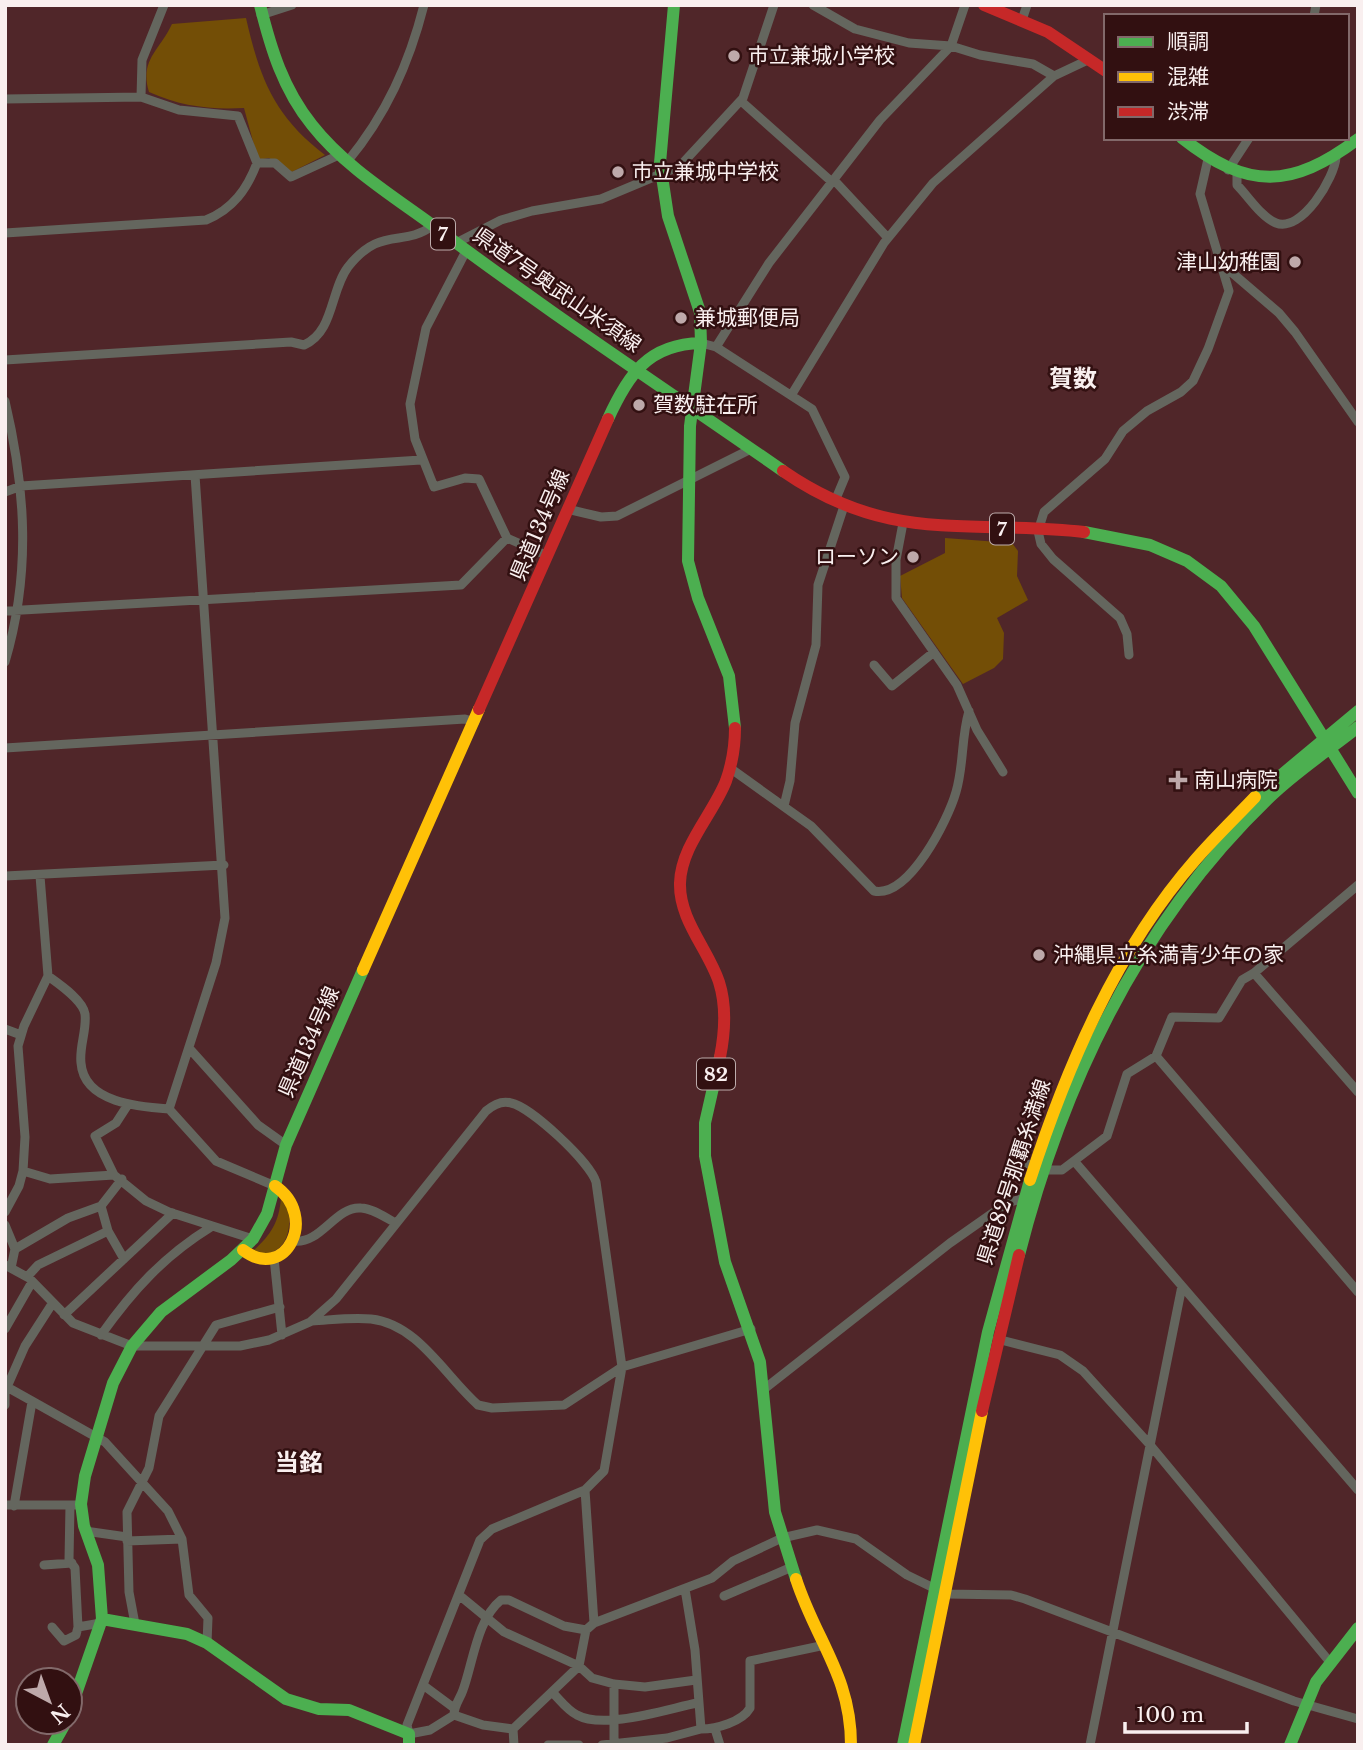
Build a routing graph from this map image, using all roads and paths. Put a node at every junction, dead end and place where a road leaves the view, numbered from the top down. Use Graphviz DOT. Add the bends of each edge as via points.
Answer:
graph roads {
  1 [pos="164,5"];
  2 [pos="292,5"];
  3 [pos="424,5"];
  4 [pos="674,5"];
  5 [pos="774,5"];
  6 [pos="813,5"];
  7 [pos="965,5"];
  8 [pos="984,5"];
  9 [pos="261,10"];
  10 [pos="1025,11"];
  11 [pos="951,47"];
  12 [pos="1090,59"];
  13 [pos="1104,70"];
  14 [pos="1054,76"];
  15 [pos="141,97"];
  16 [pos="5,99"];
  17 [pos="741,101"];
  18 [pos="1358,139"];
  19 [pos="1184,140"];
  20 [pos="1248,140"];
  21 [pos="1336,157"];
  22 [pos="343,158"];
  23 [pos="1208,159"];
  24 [pos="257,163"];
  25 [pos="1233,172"];
  26 [pos="660,174"];
  27 [pos="833,181"];
  28 [pos="432,226"];
  29 [pos="5,233"];
  30 [pos="888,238"];
  31 [pos="461,247"];
  32 [pos="1221,264"];
  33 [pos="701,343"];
  34 [pos="716,347"];
  35 [pos="5,360"];
  36 [pos="635,368"];
  37 [pos="792,394"];
  38 [pos="5,401"];
  39 [pos="691,408"];
  40 [pos="1358,422"];
  41 [pos="750,450"];
  42 [pos="421,460"];
  43 [pos="195,475"];
  44 [pos="689,481"];
  45 [pos="21,486"];
  46 [pos="5,492"];
  47 [pos="839,503"];
  48 [pos="567,509"];
  49 [pos="903,523"];
  50 [pos="1038,531"];
  51 [pos="508,538"];
  52 [pos="548,556"];
  53 [pos="205,600"];
  54 [pos="18,610"];
  55 [pos="5,611"];
  56 [pos="934,652"];
  57 [pos="1129,656"];
  58 [pos="5,662"];
  59 [pos="874,664"];
  60 [pos="1358,711"];
  61 [pos="970,712"];
  62 [pos="475,722"];
  63 [pos="1358,727"];
  64 [pos="213,734"];
  65 [pos="1324,742"];
  66 [pos="5,748"];
  67 [pos="730,768"];
  68 [pos="1003,772"];
  69 [pos="1358,793"];
  70 [pos="784,806"];
  71 [pos="224,864"];
  72 [pos="5,876"];
  73 [pos="40,876"];
  74 [pos="1358,886"];
  75 [pos="1254,973"];
  76 [pos="48,976"];
  77 [pos="5,1029"];
  78 [pos="21,1035"];
  79 [pos="189,1048"];
  80 [pos="1156,1056"];
  81 [pos="1358,1092"];
  82 [pos="127,1106"];
  83 [pos="169,1109"];
  84 [pos="286,1144"];
  85 [pos="1075,1162"];
  86 [pos="1033,1165"];
  87 [pos="23,1171"];
  88 [pos="118,1177"];
  89 [pos="275,1186"];
  90 [pos="1021,1199"];
  91 [pos="101,1206"];
  92 [pos="5,1212"];
  93 [pos="173,1213"];
  94 [pos="396,1223"];
  95 [pos="5,1225"];
  96 [pos="211,1227"];
  97 [pos="108,1231"];
  98 [pos="253,1239"];
  99 [pos="293,1241"];
  100 [pos="15,1249"];
  101 [pos="243,1250"];
  102 [pos="274,1258"];
  103 [pos="124,1259"];
  104 [pos="8,1268"];
  105 [pos="30,1279"];
  106 [pos="1182,1286"];
  107 [pos="1358,1292"];
  108 [pos="52,1304"];
  109 [pos="280,1307"];
  110 [pos="64,1315"];
  111 [pos="310,1322"];
  112 [pos="5,1329"];
  113 [pos="751,1329"];
  114 [pos="101,1335"];
  115 [pos="282,1335"];
  116 [pos="997,1339"];
  117 [pos="205,1345"];
  118 [pos="132,1346"];
  119 [pos="622,1367"];
  120 [pos="6,1387"];
  121 [pos="762,1390"];
  122 [pos="32,1402"];
  123 [pos="5,1405"];
  124 [pos="95,1437"];
  125 [pos="1151,1446"];
  126 [pos="144,1484"];
  127 [pos="584,1490"];
  128 [pos="1358,1490"];
  129 [pos="9,1505"];
  130 [pos="76,1505"];
  131 [pos="85,1531"];
  132 [pos="782,1538"];
  133 [pos="127,1539"];
  134 [pos="182,1539"];
  135 [pos="72,1563"];
  136 [pos="44,1565"];
  137 [pos="792,1567"];
  138 [pos="685,1589"];
  139 [pos="941,1592"];
  140 [pos="459,1595"];
  141 [pos="724,1596"];
  142 [pos="101,1621"];
  143 [pos="488,1621"];
  144 [pos="594,1623"];
  145 [pos="135,1624"];
  146 [pos="51,1627"];
  147 [pos="78,1627"];
  148 [pos="1358,1628"];
  149 [pos="586,1630"];
  150 [pos="1112,1634"];
  151 [pos="207,1643"];
  152 [pos="825,1645"];
  153 [pos="1329,1661"];
  154 [pos="579,1666"];
  155 [pos="84,1670"];
  156 [pos="696,1680"];
  157 [pos="614,1684"];
  158 [pos="423,1685"];
  159 [pos="552,1693"];
  160 [pos="697,1703"];
  161 [pos="1303,1704"];
  162 [pos="454,1712"];
  163 [pos="614,1719"];
  164 [pos="1358,1719"];
  165 [pos="513,1729"];
  166 [pos="701,1729"];
  167 [pos="715,1730"];
  168 [pos="409,1739"];
  169 [pos="668,1741"];
  170 [pos="614,1744"];
  171 [pos="513,1745"];
  172 [pos="548,1745"];
  173 [pos="579,1745"];
  174 [pos="602,1745"];
  175 [pos="720,1745"];
  176 [pos="851,1745"];
  177 [pos="903,1745"];
  178 [pos="914,1745"];
  179 [pos="1090,1745"];
  180 [pos="1290,1745"];
  1 -- 15 [label="street" via="142,60"];
  2 -- 9 [label="street"];
  3 -- 22 [label="street" via="414,44 388,102"];
  4 -- 26 [label="main road"];
  5 -- 17 [label="street"];
  6 -- 11 [label="street" via="855,29 909,43"];
  7 -- 11 [label="street"];
  8 -- 10 [label="main road"];
  9 -- 22 [label="main road, 県道7号奥武山米須線 / 7" via="272,55 289,93"];
  10 -- 12 [label="main road"];
  11 -- 14 [label="street" via="1033,64"];
  11 -- 27 [label="street" via="880,120"];
  12 -- 13 [label="main road"];
  12 -- 14 [label="street"];
  14 -- 30 [label="street" via="933,183"];
  15 -- 16 [label="street"];
  15 -- 24 [label="street" via="179,110 238,116"];
  17 -- 26 [label="street" via="680,166"];
  17 -- 27 [label="street"];
  18 -- 21 [label="main road"];
  19 -- 23 [label="main road"];
  20 -- 25 [label="street"];
  21 -- 25 [label="main road" via="1286,178 1270,180"];
  21 -- 25 [label="street" via="1336,170 1306,213 1288,224 1268,218 1237,185"];
  22 -- 24 [label="street" via="290,177 275,163"];
  22 -- 28 [label="main road, 県道7号奥武山米須線 / 7"];
  23 -- 25 [label="main road"];
  23 -- 32 [label="street" via="1200,194"];
  24 -- 29 [label="street" via="239,198 206,220"];
  26 -- 31 [label="street" via="601,199 501,220"];
  26 -- 33 [label="main road" via="668,216 700,312"];
  27 -- 30 [label="street"];
  27 -- 34 [label="street" via="769,263"];
  28 -- 31 [label="main road, 県道7号奥武山米須線 / 7"];
  28 -- 35 [label="street" via="422,234 381,239 363,252 340,281 323,328 304,345 291,342"];
  30 -- 37 [label="street"];
  31 -- 36 [label="main road, 県道7号奥武山米須線 / 7"];
  31 -- 42 [label="street" via="426,328 410,404"];
  32 -- 40 [label="street" via="1279,313"];
  32 -- 50 [label="street" via="1229,291 1193,381 1123,431 1105,459 1044,512"];
  33 -- 34 [label="street"];
  33 -- 36 [label="main road" via="684,342"];
  33 -- 39 [label="main road"];
  34 -- 37 [label="street"];
  36 -- 39 [label="main road, 県道7号奥武山米須線 / 7"];
  36 -- 48 [label="main road, 県道134号線"];
  37 -- 47 [label="street" via="812,408 845,477"];
  38 -- 45 [label="street"];
  39 -- 41 [label="main road, 県道7号奥武山米須線 / 7"];
  39 -- 44 [label="main road, 82"];
  41 -- 44 [label="street"];
  41 -- 47 [label="main road, 県道7号奥武山米須線 / 7"];
  42 -- 43 [label="street"];
  42 -- 51 [label="street" via="434,487 464,478 479,479"];
  43 -- 45 [label="street"];
  43 -- 53 [label="street"];
  44 -- 48 [label="street" via="617,516"];
  44 -- 67 [label="main road, 82" via="689,570 729,676 735,730"];
  45 -- 46 [label="street"];
  45 -- 54 [label="street" via="24,535"];
  47 -- 49 [label="main road, 県道7号奥武山米須線 / 7"];
  47 -- 70 [label="street" via="818,585 816,645 795,723"];
  48 -- 52 [label="main road, 県道134号線"];
  49 -- 50 [label="main road, 県道7号奥武山米須線 / 7"];
  49 -- 56 [label="street" via="896,560 896,598"];
  50 -- 57 [label="street" via="1052,559 1120,618"];
  50 -- 65 [label="main road, 県道7号奥武山米須線 / 7" via="1131,538 1198,568 1227,592 1250,620"];
  51 -- 52 [label="street"];
  51 -- 53 [label="street" via="461,584"];
  52 -- 62 [label="main road, 県道134号線"];
  53 -- 54 [label="street"];
  53 -- 64 [label="street"];
  54 -- 55 [label="street"];
  54 -- 58 [label="street"];
  56 -- 59 [label="street" via="892,686"];
  56 -- 61 [label="street"];
  60 -- 65 [label="main road, 県道82号那覇糸満線"];
  61 -- 68 [label="street"];
  61 -- 70 [label="street" via="952,804 915,869 892,890 874,891 822,837"];
  62 -- 64 [label="street"];
  62 -- 84 [label="main road, 県道134号線"];
  63 -- 65 [label="main road, 県道82号那覇糸満線"];
  64 -- 66 [label="street"];
  64 -- 71 [label="street"];
  65 -- 69 [label="main road, 県道7号奥武山米須線 / 7"];
  65 -- 86 [label="main road, 県道82号那覇糸満線" via="1231,835 1156,928 1119,987"];
  67 -- 70 [label="street"];
  67 -- 113 [label="main road, 82" via="685,859 681,894 724,1003 724,1037 705,1124 705,1156 725,1262"];
  71 -- 73 [label="street"];
  71 -- 79 [label="street" via="225,919"];
  72 -- 73 [label="street"];
  73 -- 76 [label="street"];
  74 -- 75 [label="street"];
  75 -- 80 [label="street" via="1242,980 1219,1018 1172,1017"];
  75 -- 81 [label="street"];
  76 -- 78 [label="street"];
  76 -- 82 [label="street" via="80,1003 85,1014 82,1070 100,1092"];
  77 -- 78 [label="street"];
  78 -- 87 [label="street"];
  79 -- 83 [label="street"];
  79 -- 84 [label="street" via="258,1125"];
  80 -- 85 [label="street" via="1127,1074 1107,1136"];
  80 -- 107 [label="street"];
  82 -- 83 [label="street"];
  82 -- 88 [label="street" via="116,1123 95,1136"];
  83 -- 89 [label="street" via="216,1161"];
  84 -- 89 [label="main road, 県道134号線"];
  85 -- 86 [label="street" via="1062,1170"];
  85 -- 106 [label="street"];
  86 -- 90 [label="main road, 県道82号那覇糸満線"];
  86 -- 116 [label="main road, 県道82号那覇糸満線"];
  87 -- 88 [label="street" via="50,1179"];
  87 -- 92 [label="street"];
  88 -- 91 [label="street"];
  88 -- 93 [label="street" via="146,1201"];
  89 -- 98 [label="main road, 県道134号線"];
  89 -- 99 [label="main road" via="292,1200"];
  90 -- 121 [label="street" via="1007,1203 941,1250"];
  90 -- 139 [label="main road, 県道82号那覇糸満線" via="986,1336"];
  91 -- 97 [label="street"];
  91 -- 100 [label="street" via="68,1218"];
  93 -- 96 [label="street"];
  93 -- 103 [label="street"];
  94 -- 99 [label="street" via="356,1208 310,1239"];
  94 -- 111 [label="street" via="344,1291"];
  94 -- 119 [label="street" via="486,1111 502,1102 515,1104 575,1151 593,1172"];
  95 -- 100 [label="street"];
  96 -- 98 [label="street"];
  96 -- 114 [label="street" via="153,1269"];
  97 -- 103 [label="street"];
  97 -- 105 [label="street" via="38,1265"];
  98 -- 101 [label="main road, 県道134号線"];
  99 -- 102 [label="main road"];
  100 -- 104 [label="street"];
  101 -- 102 [label="main road" via="260,1261"];
  101 -- 118 [label="main road, 県道134号線" via="172,1303"];
  102 -- 109 [label="street"];
  103 -- 110 [label="street"];
  104 -- 105 [label="street"];
  105 -- 108 [label="street"];
  105 -- 112 [label="street"];
  106 -- 125 [label="street"];
  106 -- 128 [label="street"];
  108 -- 110 [label="street"];
  108 -- 120 [label="street"];
  109 -- 115 [label="street"];
  109 -- 117 [label="street" via="223,1322 211,1330"];
  110 -- 114 [label="street"];
  111 -- 115 [label="street"];
  111 -- 119 [label="street" via="357,1318 391,1323 417,1341 485,1408 564,1405"];
  113 -- 119 [label="street"];
  113 -- 121 [label="main road, 82"];
  114 -- 118 [label="street"];
  115 -- 117 [label="street" via="240,1346"];
  116 -- 125 [label="street" via="1072,1361"];
  116 -- 139 [label="main road, 県道82号那覇糸満線"];
  117 -- 118 [label="street"];
  117 -- 126 [label="street" via="159,1416"];
  118 -- 124 [label="main road, 県道134号線" via="113,1383"];
  119 -- 127 [label="street" via="604,1471"];
  120 -- 122 [label="street"];
  120 -- 123 [label="street"];
  121 -- 132 [label="main road, 82"];
  122 -- 124 [label="street"];
  122 -- 129 [label="street"];
  124 -- 126 [label="street" via="112,1447"];
  124 -- 130 [label="main road, 県道134号線"];
  125 -- 150 [label="street"];
  125 -- 153 [label="street"];
  126 -- 133 [label="street" via="127,1512"];
  126 -- 134 [label="street" via="168,1511"];
  127 -- 140 [label="street" via="492,1529 480,1540"];
  127 -- 144 [label="street"];
  129 -- 130 [label="street"];
  130 -- 131 [label="main road, 県道134号線"];
  130 -- 135 [label="street"];
  131 -- 133 [label="street"];
  131 -- 142 [label="main road, 県道134号線" via="98,1565"];
  132 -- 137 [label="main road, 82"];
  132 -- 138 [label="street"];
  132 -- 139 [label="street" via="817,1530 842,1534"];
  133 -- 134 [label="street"];
  133 -- 145 [label="street"];
  134 -- 151 [label="street" via="186,1586 208,1618"];
  135 -- 136 [label="street"];
  135 -- 147 [label="street"];
  137 -- 141 [label="street"];
  137 -- 152 [label="main road, 82"];
  138 -- 144 [label="street"];
  138 -- 156 [label="street"];
  139 -- 150 [label="street" via="1018,1597"];
  139 -- 177 [label="main road, 県道82号那覇糸満線"];
  139 -- 178 [label="main road, 県道82号那覇糸満線"];
  140 -- 143 [label="street"];
  140 -- 158 [label="street"];
  142 -- 145 [label="main road"];
  142 -- 147 [label="street"];
  142 -- 155 [label="main road, 県道134号線"];
  143 -- 149 [label="street" via="496,1604 509,1600 564,1626"];
  143 -- 154 [label="street" via="524,1644"];
  143 -- 162 [label="street" via="476,1643"];
  144 -- 149 [label="street"];
  145 -- 151 [label="main road" via="187,1634"];
  146 -- 147 [label="street" via="64,1641 76,1635"];
  148 -- 153 [label="main road"];
  149 -- 154 [label="street"];
  150 -- 161 [label="street"];
  150 -- 179 [label="street"];
  151 -- 168 [label="main road" via="286,1699 319,1709 349,1710"];
  152 -- 167 [label="street" via="750,1661 750,1708"];
  152 -- 176 [label="main road, 82" via="849,1702"];
  153 -- 161 [label="main road"];
  154 -- 157 [label="street" via="592,1678"];
  154 -- 159 [label="street"];
  156 -- 157 [label="street" via="645,1687"];
  156 -- 160 [label="street"];
  157 -- 163 [label="street"];
  158 -- 162 [label="street"];
  158 -- 168 [label="street" via="407,1725"];
  159 -- 163 [label="street" via="577,1716"];
  159 -- 165 [label="street"];
  160 -- 163 [label="street"];
  160 -- 166 [label="street"];
  161 -- 164 [label="street"];
  161 -- 180 [label="main road"];
  162 -- 165 [label="street" via="484,1725"];
  162 -- 168 [label="street"];
  163 -- 170 [label="street"];
  165 -- 171 [label="street"];
  166 -- 167 [label="street"];
  166 -- 169 [label="street"];
  167 -- 175 [label="street"];
  169 -- 170 [label="street"];
  170 -- 174 [label="street"];
  172 -- 173 [label="street"];
}
